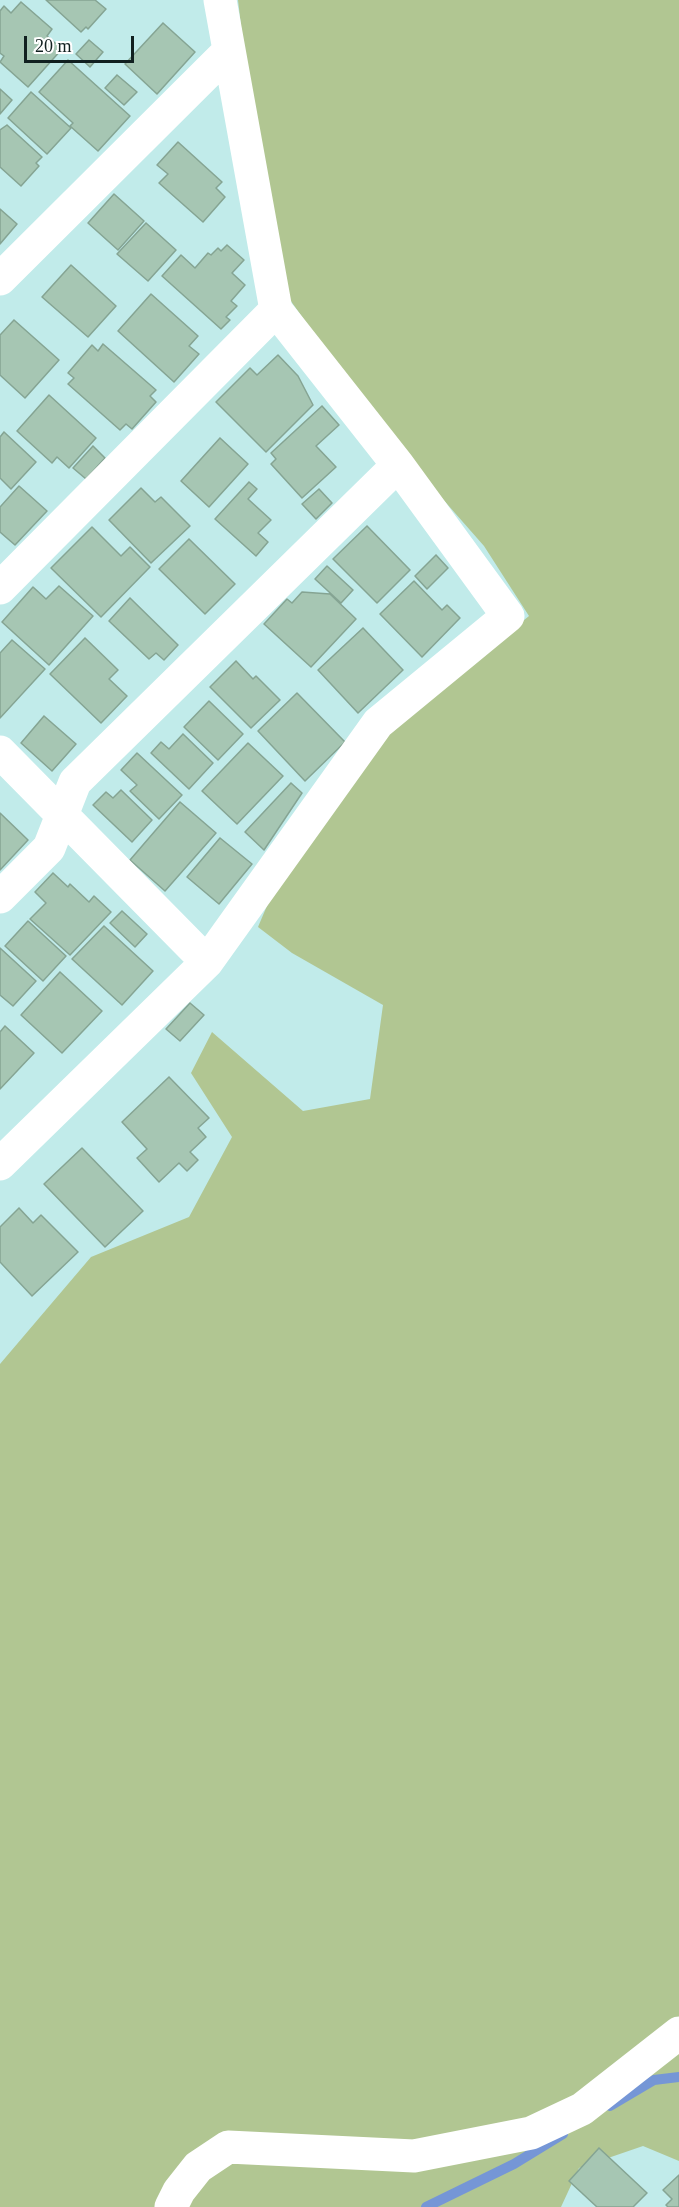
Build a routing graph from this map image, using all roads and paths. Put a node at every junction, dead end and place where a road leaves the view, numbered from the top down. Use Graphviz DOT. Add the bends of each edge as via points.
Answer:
graph roads {
  1 [pos="220,0"];
  2 [pos="229,51"];
  3 [pos="0,279"];
  4 [pos="276,310"];
  5 [pos="398,465"];
  6 [pos="0,588"];
  7 [pos="0,752"];
  8 [pos="62,816"];
  9 [pos="0,897"];
  10 [pos="207,962"];
  11 [pos="0,1164"];
  12 [pos="679,2033"];
  13 [pos="171,2207"];
  1 -- 2 [label="street"];
  2 -- 3 [label="street"];
  2 -- 4 [label="street"];
  4 -- 5 [label="street"];
  4 -- 6 [label="street"];
  5 -- 8 [label="street" via="75,782"];
  5 -- 10 [label="street" via="507,616 378,723"];
  7 -- 8 [label="street"];
  8 -- 9 [label="street" via="49,848"];
  8 -- 10 [label="street"];
  10 -- 11 [label="street"];
  12 -- 13 [label="street" via="582,2109 531,2133 414,2156 228,2146 198,2167"];
}
